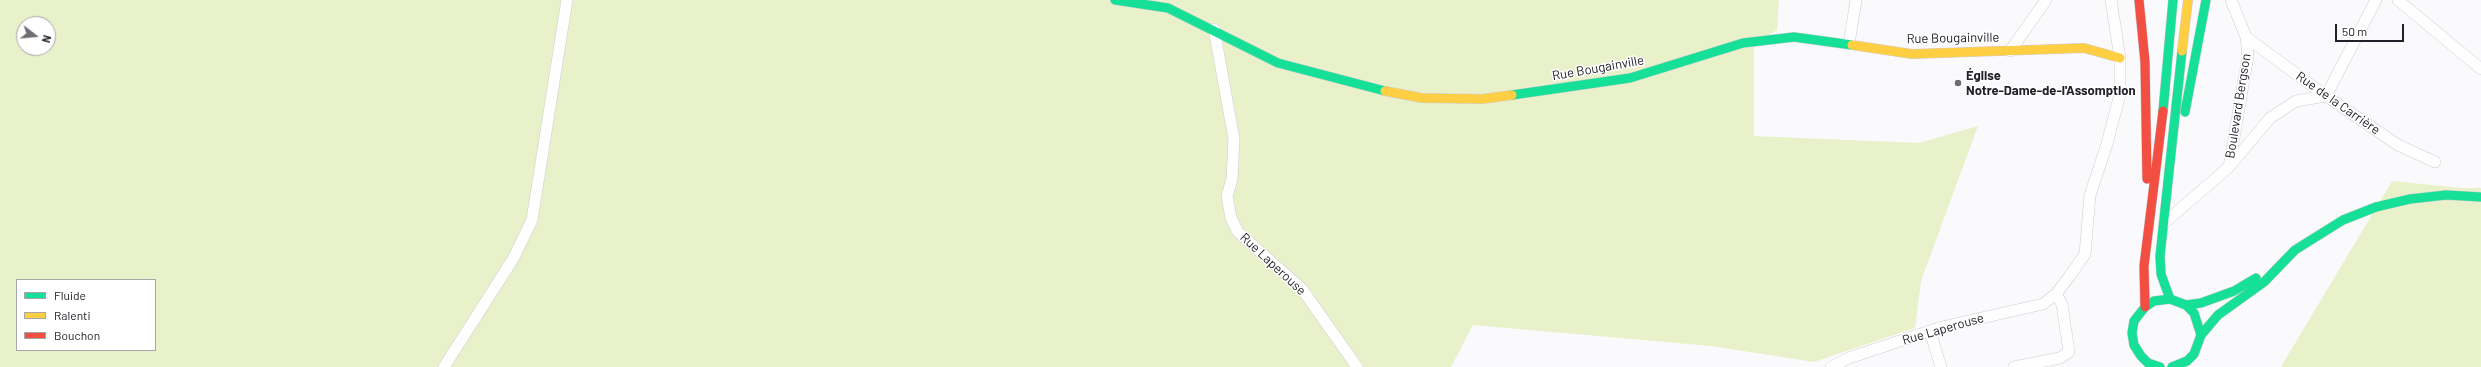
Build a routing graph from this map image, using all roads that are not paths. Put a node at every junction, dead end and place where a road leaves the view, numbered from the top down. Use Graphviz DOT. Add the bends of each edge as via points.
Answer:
graph roads {
  1 [pos="567,0"];
  2 [pos="1115,0"];
  3 [pos="1856,0"];
  4 [pos="2046,0"];
  5 [pos="2111,0"];
  6 [pos="2139,0"];
  7 [pos="2172,0"];
  8 [pos="2188,0"];
  9 [pos="2206,0"];
  10 [pos="2231,0"];
  11 [pos="2376,0"];
  12 [pos="2398,0"];
  13 [pos="1214,30"];
  14 [pos="2246,37"];
  15 [pos="1849,44"];
  16 [pos="2010,51"];
  17 [pos="2120,58"];
  18 [pos="2481,69"];
  19 [pos="2326,96"];
  20 [pos="2435,162"];
  21 [pos="2229,167"];
  22 [pos="2481,198"];
  23 [pos="2164,223"];
  24 [pos="2148,228"];
  25 [pos="2287,257"];
  26 [pos="2056,294"];
  27 [pos="2170,299"];
  28 [pos="2186,305"];
  29 [pos="2145,306"];
  30 [pos="1930,331"];
  31 [pos="2201,335"];
  32 [pos="2141,356"];
  33 [pos="444,367"];
  34 [pos="1357,367"];
  35 [pos="1831,367"];
  36 [pos="1941,367"];
  37 [pos="2014,367"];
  38 [pos="2140,367"];
  39 [pos="2160,367"];
  40 [pos="2172,367"];
  1 -- 33 [label="street" via="532,220 513,259"];
  2 -- 13 [label="main road, Rue Bougainville" via="1168,8"];
  3 -- 15 [label="street"];
  4 -- 16 [label="street"];
  5 -- 17 [label="street"];
  6 -- 24 [label="main road" via="2145,62"];
  7 -- 24 [label="main road" via="2160,139"];
  8 -- 23 [label="main road"];
  9 -- 23 [label="main road"];
  10 -- 14 [label="street, Boulevard Bergson"];
  11 -- 19 [label="street"];
  12 -- 18 [label="street"];
  13 -- 15 [label="main road, Rue Bougainville" via="1278,63 1398,94 1482,99 1630,78 1707,52 1755,40 1794,37"];
  13 -- 34 [label="street, Rue Laperouse" via="1234,139 1232,172 1227,196 1231,218 1238,232 1302,289"];
  14 -- 19 [label="street, Rue de la Carrière"];
  14 -- 21 [label="street, Boulevard Bergson" via="2248,56"];
  15 -- 16 [label="main road, Rue Bougainville" via="1912,54"];
  16 -- 17 [label="main road, Rue Bougainville" via="2084,48"];
  17 -- 26 [label="street" via="2118,106 2090,194 2085,254"];
  19 -- 20 [label="street, Rue de la Carrière" via="2398,145"];
  19 -- 21 [label="street" via="2304,99 2286,106 2270,118"];
  21 -- 23 [label="street"];
  22 -- 25 [label="main road" via="2446,195 2410,199 2376,207 2343,220 2313,237"];
  23 -- 27 [label="main road" via="2160,265"];
  24 -- 29 [label="main road" via="2144,266"];
  25 -- 28 [label="main road" via="2234,291 2201,303"];
  25 -- 31 [label="main road" via="2264,282 2218,315"];
  26 -- 30 [label="street, Rue Laperouse" via="2043,304"];
  26 -- 37 [label="street" via="2062,304 2069,352 2060,358"];
  27 -- 28 [label="main road"];
  27 -- 29 [label="main road" via="2154,301"];
  28 -- 31 [label="main road" via="2194,313"];
  29 -- 32 [label="main road" via="2134,321 2132,333 2134,346"];
  30 -- 35 [label="street, Rue Laperouse" via="1849,358"];
  30 -- 36 [label="street"];
  31 -- 40 [label="main road" via="2194,354 2187,361"];
  32 -- 38 [label="main road"];
  32 -- 39 [label="main road" via="2148,363"];
}
